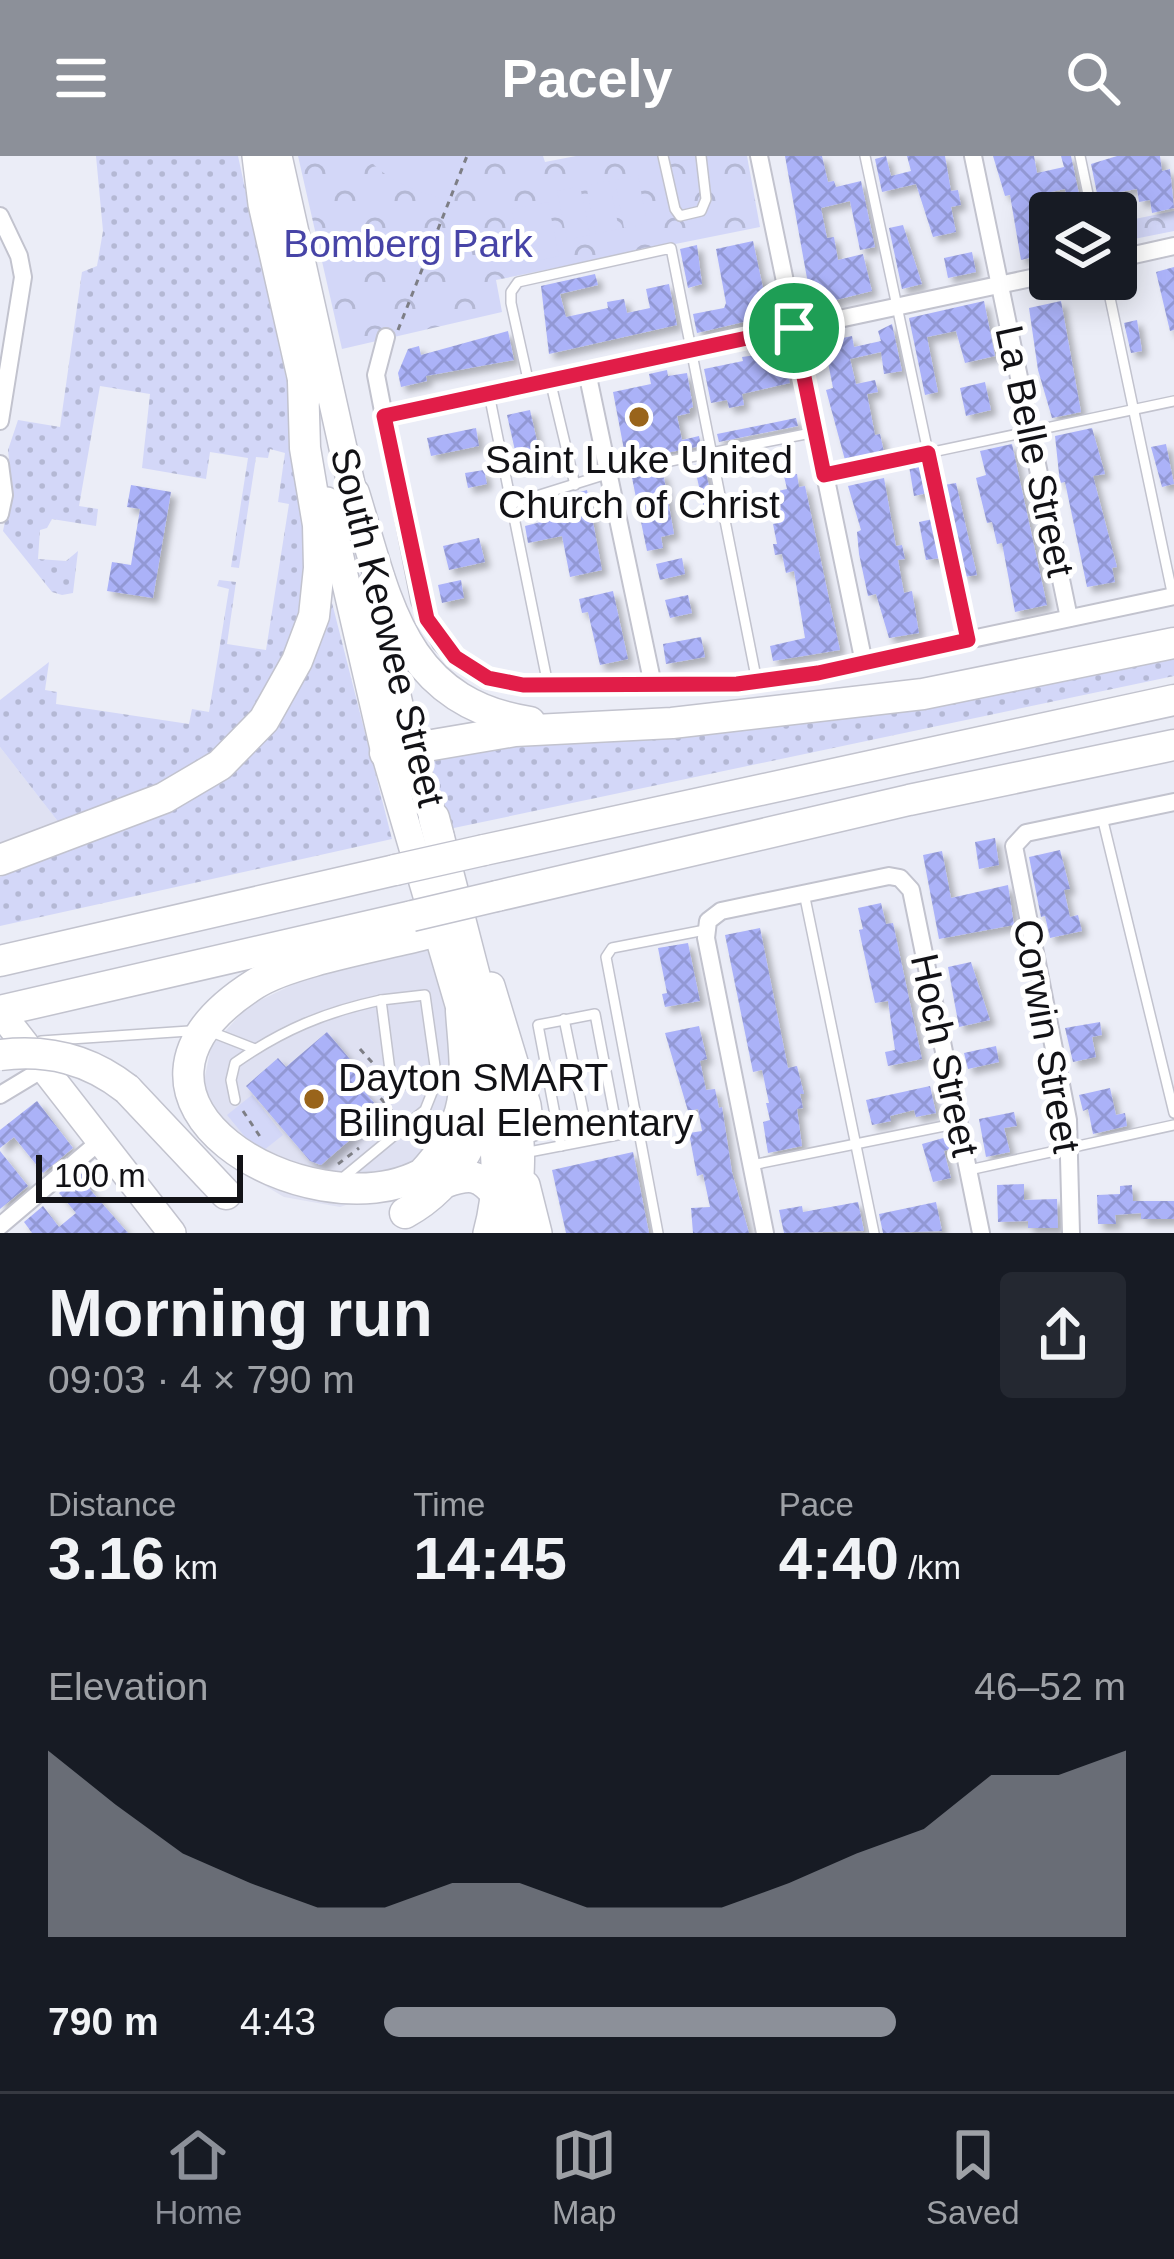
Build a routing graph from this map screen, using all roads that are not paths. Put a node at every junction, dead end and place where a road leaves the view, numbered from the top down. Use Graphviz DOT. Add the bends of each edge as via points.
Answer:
graph roads {
  1 [pos="256,156"];
  2 [pos="278,156"];
  3 [pos="663,156"];
  4 [pos="701,156"];
  5 [pos="759,156"];
  6 [pos="866,156"];
  7 [pos="973,156"];
  8 [pos="1080,156"];
  9 [pos="1088,192"];
  10 [pos="0,215"];
  11 [pos="1174,246"];
  12 [pos="1137,255"];
  13 [pos="1029,278"];
  14 [pos="1000,284"];
  15 [pos="1110,300"];
  16 [pos="896,307"];
  17 [pos="794,328"];
  18 [pos="386,337"];
  19 [pos="692,350"];
  20 [pos="587,372"];
  21 [pos="550,380"];
  22 [pos="302,382"];
  23 [pos="529,385"];
  24 [pos="489,394"];
  25 [pos="1174,401"];
  26 [pos="1133,410"];
  27 [pos="384,416"];
  28 [pos="0,421"];
  29 [pos="1030,431"];
  30 [pos="816,433"];
  31 [pos="712,453"];
  32 [pos="928,453"];
  33 [pos="0,464"];
  34 [pos="610,473"];
  35 [pos="824,475"];
  36 [pos="575,485"];
  37 [pos="354,494"];
  38 [pos="511,504"];
  39 [pos="0,514"];
  40 [pos="1173,597"];
  41 [pos="1069,618"];
  42 [pos="968,640"];
  43 [pos="1174,643"];
  44 [pos="864,663"];
  45 [pos="758,682"];
  46 [pos="653,685"];
  47 [pos="548,686"];
  48 [pos="1174,700"];
  49 [pos="571,728"];
  50 [pos="1174,745"];
  51 [pos="397,751"];
  52 [pos="1174,802"];
  53 [pos="1102,817"];
  54 [pos="434,818"];
  55 [pos="0,860"];
  56 [pos="804,893"];
  57 [pos="417,926"];
  58 [pos="705,930"];
  59 [pos="0,944"];
  60 [pos="37,945"];
  61 [pos="0,962"];
  62 [pos="425,994"];
  63 [pos="381,1000"];
  64 [pos="458,1000"];
  65 [pos="0,1012"];
  66 [pos="617,1018"];
  67 [pos="564,1019"];
  68 [pos="597,1022"];
  69 [pos="189,1030"];
  70 [pos="214,1033"];
  71 [pos="12,1049"];
  72 [pos="255,1049"];
  73 [pos="43,1069"];
  74 [pos="461,1091"];
  75 [pos="631,1092"];
  76 [pos="0,1095"];
  77 [pos="611,1097"];
  78 [pos="235,1100"];
  79 [pos="1174,1113"];
  80 [pos="959,1123"];
  81 [pos="1174,1125"];
  82 [pos="638,1131"];
  83 [pos="618,1134"];
  84 [pos="589,1140"];
  85 [pos="99,1142"];
  86 [pos="855,1144"];
  87 [pos="561,1145"];
  88 [pos="1071,1147"];
  89 [pos="529,1152"];
  90 [pos="271,1154"];
  91 [pos="752,1165"];
  92 [pos="969,1170"];
  93 [pos="446,1182"];
  94 [pos="511,1190"];
  95 [pos="279,1209"];
  96 [pos="380,1224"];
  97 [pos="4,1228"];
  98 [pos="172,1233"];
  99 [pos="487,1233"];
  100 [pos="515,1233"];
  101 [pos="538,1233"];
  102 [pos="658,1233"];
  103 [pos="765,1233"];
  104 [pos="874,1233"];
  105 [pos="981,1233"];
  106 [pos="1071,1233"];
  1 -- 22 [label="main road, South Keowee Street"];
  2 -- 37 [label="main road, South Keowee Street"];
  3 -- 4 [label="lane" via="680,215 701,211 706,200"];
  5 -- 17 [label="street"];
  6 -- 16 [label="lane"];
  7 -- 14 [label="street, La Belle Street"];
  8 -- 9 [label="lane"];
  10 -- 28 [label="street" via="22,277"];
  11 -- 12 [label="street"];
  13 -- 14 [label="street"];
  14 -- 16 [label="street"];
  14 -- 29 [label="street, La Belle Street"];
  15 -- 26 [label="lane"];
  16 -- 17 [label="street"];
  16 -- 32 [label="lane"];
  17 -- 19 [label="street"];
  17 -- 30 [label="street"];
  18 -- 27 [label="street" via="376,376"];
  19 -- 20 [label="street"];
  19 -- 23 [label="lane" via="671,248 518,282 511,304"];
  19 -- 31 [label="lane"];
  20 -- 21 [label="street"];
  20 -- 34 [label="street"];
  21 -- 23 [label="street"];
  21 -- 36 [label="lane"];
  22 -- 51 [label="main road, South Keowee Street" via="340,567"];
  22 -- 55 [label="highway" via="318,525 314,616 264,720 220,765 164,798"];
  23 -- 24 [label="street"];
  24 -- 27 [label="street"];
  24 -- 38 [label="lane"];
  25 -- 26 [label="lane"];
  26 -- 29 [label="lane"];
  26 -- 40 [label="lane"];
  27 -- 47 [label="street" via="421,601 441,643 488,678"];
  29 -- 32 [label="lane"];
  29 -- 41 [label="street, La Belle Street"];
  30 -- 31 [label="lane"];
  30 -- 35 [label="street"];
  31 -- 34 [label="lane"];
  31 -- 45 [label="lane"];
  32 -- 35 [label="lane"];
  32 -- 42 [label="lane"];
  33 -- 39 [label="street"];
  34 -- 36 [label="lane"];
  34 -- 46 [label="street"];
  35 -- 44 [label="street"];
  36 -- 38 [label="lane"];
  37 -- 49 [label="highway" via="387,601 432,680 510,719"];
  37 -- 51 [label="main road, South Keowee Street"];
  38 -- 47 [label="lane"];
  40 -- 41 [label="street"];
  41 -- 42 [label="street"];
  42 -- 44 [label="street"];
  43 -- 49 [label="highway" via="923,694"];
  44 -- 45 [label="street"];
  45 -- 46 [label="street"];
  46 -- 47 [label="street"];
  48 -- 60 [label="highway, bridge"];
  49 -- 51 [label="highway"];
  50 -- 57 [label="highway, bridge" via="754,836"];
  51 -- 54 [label="main road, South Keowee Street"];
  51 -- 64 [label="main road, South Keowee Street"];
  52 -- 53 [label="street"];
  53 -- 79 [label="lane"];
  53 -- 88 [label="street, Corwin Street" via="1025,833 1014,854"];
  54 -- 74 [label="highway" via="491,1065"];
  54 -- 89 [label="main road, South Keowee Street" via="527,1105"];
  56 -- 58 [label="street" via="721,911"];
  56 -- 80 [label="street, Hoch Street" via="890,876 911,890"];
  56 -- 86 [label="lane"];
  57 -- 65 [label="highway"];
  57 -- 95 [label="highway" via="259,981 206,1024 191,1057 196,1122 216,1159"];
  58 -- 66 [label="lane" via="608,951"];
  58 -- 91 [label="street"];
  59 -- 60 [label="highway"];
  60 -- 61 [label="highway"];
  62 -- 63 [label="lane"];
  62 -- 64 [label="lane"];
  62 -- 74 [label="lane"];
  63 -- 72 [label="lane" via="330,1011"];
  63 -- 74 [label="lane" via="392,1086"];
  64 -- 74 [label="highway"];
  65 -- 71 [label="main road"];
  66 -- 68 [label="lane"];
  66 -- 75 [label="lane"];
  67 -- 68 [label="lane" via="595,1014"];
  67 -- 84 [label="lane"];
  67 -- 87 [label="lane" via="538,1024"];
  68 -- 77 [label="lane"];
  69 -- 71 [label="lane"];
  70 -- 72 [label="lane"];
  71 -- 73 [label="main road"];
  71 -- 95 [label="highway, bridge" via="71,1058 127,1089 213,1182"];
  72 -- 78 [label="lane" via="235,1063"];
  73 -- 76 [label="street"];
  73 -- 85 [label="main road"];
  74 -- 90 [label="lane" via="425,1109 336,1180 298,1173"];
  74 -- 93 [label="highway" via="471,1142"];
  74 -- 94 [label="main road, South Keowee Street" via="495,1144"];
  74 -- 95 [label="highway" via="433,1162 388,1202 359,1210"];
  74 -- 100 [label="highway" via="509,1097"];
  75 -- 77 [label="lane"];
  75 -- 82 [label="lane"];
  77 -- 83 [label="lane"];
  80 -- 86 [label="lane"];
  80 -- 92 [label="street, Hoch Street"];
  81 -- 88 [label="lane"];
  82 -- 83 [label="lane"];
  82 -- 102 [label="lane"];
  83 -- 84 [label="lane"];
  84 -- 87 [label="lane"];
  85 -- 97 [label="street"];
  85 -- 98 [label="main road"];
  86 -- 91 [label="lane"];
  86 -- 104 [label="lane"];
  87 -- 89 [label="lane"];
  88 -- 92 [label="lane"];
  88 -- 106 [label="street, Corwin Street"];
  89 -- 94 [label="main road, South Keowee Street"];
  91 -- 103 [label="street"];
  92 -- 105 [label="street, Hoch Street"];
  93 -- 94 [label="highway" via="473,1176"];
  93 -- 96 [label="highway"];
  94 -- 99 [label="main road, South Keowee Street"];
  94 -- 100 [label="main road, South Keowee Street"];
  94 -- 101 [label="main road"];
}
